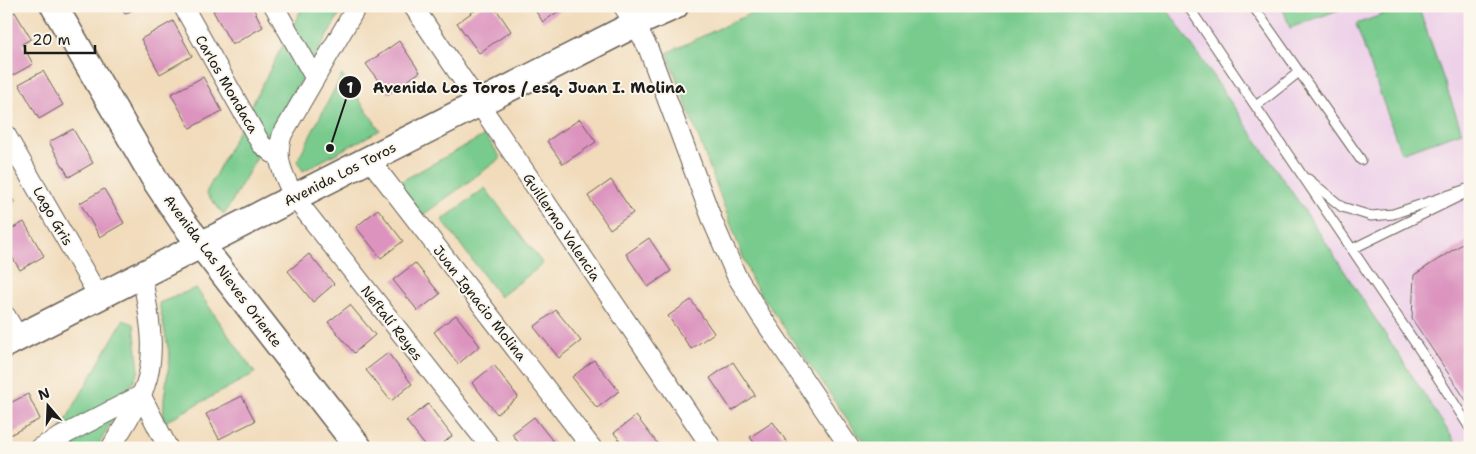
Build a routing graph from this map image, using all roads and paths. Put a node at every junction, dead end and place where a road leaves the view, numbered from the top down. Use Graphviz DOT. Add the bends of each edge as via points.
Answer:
graph roads {
  1 [pos="54,6"];
  2 [pos="183,6"];
  3 [pos="274,6"];
  4 [pos="357,6"];
  5 [pos="412,6"];
  6 [pos="675,6"];
  7 [pos="1188,6"];
  8 [pos="1253,6"];
  9 [pos="629,15"];
  10 [pos="1299,72"];
  11 [pos="315,78"];
  12 [pos="479,104"];
  13 [pos="1256,106"];
  14 [pos="6,135"];
  15 [pos="278,155"];
  16 [pos="369,159"];
  17 [pos="1361,160"];
  18 [pos="1300,172"];
  19 [pos="1470,190"];
  20 [pos="294,197"];
  21 [pos="201,245"];
  22 [pos="1352,249"];
  23 [pos="142,274"];
  24 [pos="99,297"];
  25 [pos="10,333"];
  26 [pos="141,395"];
  27 [pos="1470,428"];
  28 [pos="39,448"];
  29 [pos="111,448"];
  30 [pos="168,448"];
  31 [pos="360,448"];
  32 [pos="491,448"];
  33 [pos="592,448"];
  34 [pos="712,448"];
  35 [pos="850,448"];
  1 -- 21 [label="main road, Avenida Las Nieves Oriente" via="157,183"];
  2 -- 15 [label="street, Carlos Mondaca" via="261,144"];
  3 -- 11 [label="street"];
  4 -- 11 [label="street"];
  5 -- 12 [label="street, Guillermo Valencia"];
  6 -- 9 [label="main road, Avenida Los Toros"];
  7 -- 13 [label="lane"];
  8 -- 10 [label="lane"];
  9 -- 12 [label="main road, Avenida Los Toros"];
  9 -- 35 [label="street" via="650,54 736,275"];
  10 -- 13 [label="lane"];
  10 -- 17 [label="lane"];
  11 -- 15 [label="street" via="282,135"];
  12 -- 16 [label="main road, Avenida Los Toros"];
  12 -- 34 [label="street, Guillermo Valencia"];
  13 -- 18 [label="lane"];
  14 -- 24 [label="street, Lago Gris"];
  15 -- 20 [label="street, Neftalí Reyes"];
  16 -- 20 [label="main road, Avenida Los Toros"];
  16 -- 33 [label="street, Juan Ignacio Molina"];
  18 -- 19 [label="lane" via="1342,207 1370,216 1393,214"];
  18 -- 22 [label="lane"];
  19 -- 22 [label="lane"];
  20 -- 21 [label="main road, Avenida Los Toros"];
  20 -- 32 [label="street, Neftalí Reyes"];
  21 -- 23 [label="main road, Avenida Los Toros"];
  21 -- 31 [label="main road, Avenida Las Nieves Oriente"];
  22 -- 27 [label="lane"];
  23 -- 24 [label="main road, Avenida Los Toros"];
  23 -- 26 [label="street" via="152,352"];
  24 -- 25 [label="main road, Avenida Los Toros"];
  26 -- 28 [label="street"];
  26 -- 29 [label="street"];
  26 -- 30 [label="street"];
}
